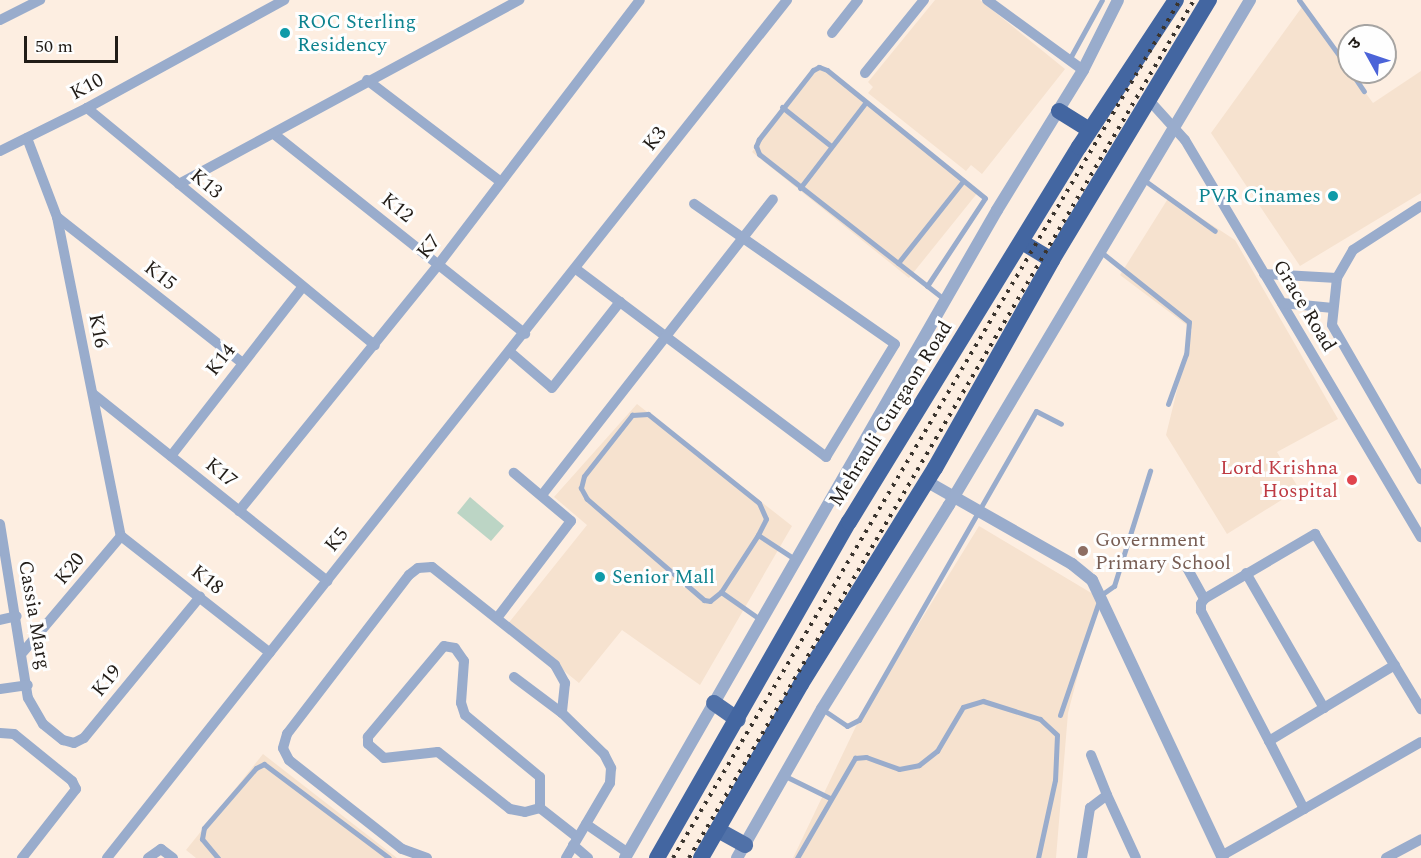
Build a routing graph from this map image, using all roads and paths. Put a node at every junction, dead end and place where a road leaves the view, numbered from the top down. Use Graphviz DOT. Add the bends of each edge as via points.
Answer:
graph roads {
  1 [pos="40,0"];
  2 [pos="284,0"];
  3 [pos="519,0"];
  4 [pos="640,0"];
  5 [pos="787,0"];
  6 [pos="858,0"];
  7 [pos="924,0"];
  8 [pos="987,0"];
  9 [pos="1102,0"];
  10 [pos="1118,0"];
  11 [pos="1176,0"];
  12 [pos="1209,0"];
  13 [pos="1250,0"];
  14 [pos="1299,0"];
  15 [pos="0,21"];
  16 [pos="832,33"];
  17 [pos="1337,53"];
  18 [pos="1068,61"];
  19 [pos="1083,70"];
  20 [pos="865,73"];
  21 [pos="367,80"];
  22 [pos="1359,84"];
  23 [pos="1364,91"];
  24 [pos="1148,99"];
  25 [pos="866,102"];
  26 [pos="782,107"];
  27 [pos="87,108"];
  28 [pos="1059,111"];
  29 [pos="1175,125"];
  30 [pos="1090,130"];
  31 [pos="274,134"];
  32 [pos="27,138"];
  33 [pos="831,146"];
  34 [pos="0,151"];
  35 [pos="1142,179"];
  36 [pos="963,181"];
  37 [pos="501,182"];
  38 [pos="179,184"];
  39 [pos="800,188"];
  40 [pos="985,198"];
  41 [pos="774,199"];
  42 [pos="694,204"];
  43 [pos="1421,206"];
  44 [pos="997,210"];
  45 [pos="57,217"];
  46 [pos="1215,231"];
  47 [pos="743,238"];
  48 [pos="1023,242"];
  49 [pos="1100,251"];
  50 [pos="1052,260"];
  51 [pos="898,263"];
  52 [pos="438,264"];
  53 [pos="576,269"];
  54 [pos="1264,274"];
  55 [pos="1337,278"];
  56 [pos="927,286"];
  57 [pos="302,288"];
  58 [pos="552,300"];
  59 [pos="945,300"];
  60 [pos="620,302"];
  61 [pos="1282,303"];
  62 [pos="1333,308"];
  63 [pos="525,334"];
  64 [pos="667,337"];
  65 [pos="375,345"];
  66 [pos="510,352"];
  67 [pos="241,362"];
  68 [pos="93,394"];
  69 [pos="1168,404"];
  70 [pos="1061,424"];
  71 [pos="171,456"];
  72 [pos="1150,471"];
  73 [pos="514,473"];
  74 [pos="1421,479"];
  75 [pos="926,481"];
  76 [pos="542,495"];
  77 [pos="955,496"];
  78 [pos="977,510"];
  79 [pos="239,511"];
  80 [pos="0,524"];
  81 [pos="758,535"];
  82 [pos="121,536"];
  83 [pos="1421,537"];
  84 [pos="3,555"];
  85 [pos="796,560"];
  86 [pos="1186,566"];
  87 [pos="1246,573"];
  88 [pos="327,581"];
  89 [pos="721,592"];
  90 [pos="1101,595"];
  91 [pos="200,597"];
  92 [pos="1204,598"];
  93 [pos="17,616"];
  94 [pos="496,618"];
  95 [pos="0,620"];
  96 [pos="761,620"];
  97 [pos="23,652"];
  98 [pos="270,653"];
  99 [pos="1395,665"];
  100 [pos="514,677"];
  101 [pos="28,685"];
  102 [pos="0,688"];
  103 [pos="714,703"];
  104 [pos="1324,708"];
  105 [pos="822,709"];
  106 [pos="1421,709"];
  107 [pos="32,711"];
  108 [pos="562,713"];
  109 [pos="1060,715"];
  110 [pos="738,720"];
  111 [pos="0,733"];
  112 [pos="1269,741"];
  113 [pos="1421,742"];
  114 [pos="1091,755"];
  115 [pos="784,776"];
  116 [pos="1107,795"];
  117 [pos="830,798"];
  118 [pos="540,808"];
  119 [pos="1304,809"];
  120 [pos="586,824"];
  121 [pos="718,830"];
  122 [pos="1421,839"];
  123 [pos="575,841"];
  124 [pos="741,851"];
  125 [pos="626,855"];
  126 [pos="1222,857"];
  127 [pos="22,858"];
  128 [pos="107,858"];
  129 [pos="148,858"];
  130 [pos="173,858"];
  131 [pos="218,858"];
  132 [pos="389,858"];
  133 [pos="427,858"];
  134 [pos="566,858"];
  135 [pos="588,858"];
  136 [pos="657,858"];
  137 [pos="701,858"];
  138 [pos="797,858"];
  139 [pos="1038,858"];
  140 [pos="1082,858"];
  141 [pos="1136,858"];
  142 [pos="1386,858"];
  1 -- 15 [label="street"];
  2 -- 27 [label="street, K10"];
  3 -- 21 [label="street"];
  4 -- 37 [label="street, K7"];
  5 -- 53 [label="street, K3"];
  6 -- 16 [label="street"];
  7 -- 20 [label="street"];
  8 -- 18 [label="street"];
  9 -- 18 [label="lane"];
  10 -- 19 [label="street"];
  11 -- 30 [label="highway, Mehrauli Gurgaon Road"];
  12 -- 24 [label="highway"];
  13 -- 29 [label="street"];
  14 -- 17 [label="lane"];
  18 -- 19 [label="street"];
  19 -- 28 [label="street"];
  21 -- 31 [label="street"];
  21 -- 37 [label="street"];
  22 -- 23 [label="lane"];
  24 -- 29 [label="street, Grace Road"];
  24 -- 50 [label="highway"];
  25 -- 26 [label="lane" via="819,66"];
  25 -- 33 [label="lane"];
  25 -- 36 [label="lane"];
  26 -- 33 [label="lane"];
  26 -- 39 [label="lane" via="756,146 759,154"];
  27 -- 32 [label="street, K10"];
  27 -- 38 [label="street, K13"];
  28 -- 30 [label="highway"];
  28 -- 44 [label="street"];
  29 -- 35 [label="street"];
  29 -- 54 [label="street, Grace Road"];
  30 -- 48 [label="highway, Mehrauli Gurgaon Road"];
  31 -- 38 [label="street"];
  31 -- 52 [label="street, K12"];
  32 -- 34 [label="street, K10"];
  32 -- 45 [label="street, K16"];
  33 -- 39 [label="lane"];
  35 -- 46 [label="lane"];
  35 -- 49 [label="street"];
  36 -- 40 [label="lane"];
  36 -- 51 [label="lane"];
  37 -- 52 [label="street, K7"];
  38 -- 57 [label="street, K13"];
  39 -- 51 [label="lane"];
  40 -- 44 [label="lane"];
  40 -- 56 [label="lane"];
  41 -- 47 [label="street"];
  42 -- 47 [label="street"];
  43 -- 55 [label="street" via="1356,248"];
  44 -- 59 [label="street"];
  45 -- 67 [label="street, K15"];
  45 -- 68 [label="street, K16"];
  47 -- 64 [label="street"];
  47 -- 64 [label="street" via="895,344 826,457"];
  48 -- 50 [label="highway"];
  48 -- 110 [label="highway, Mehrauli Gurgaon Road" via="849,522"];
  49 -- 69 [label="lane" via="1189,322 1186,354"];
  49 -- 77 [label="street"];
  50 -- 75 [label="highway"];
  51 -- 56 [label="lane"];
  52 -- 63 [label="street, K12"];
  52 -- 65 [label="street, K7"];
  53 -- 58 [label="street, K3"];
  53 -- 60 [label="street"];
  54 -- 55 [label="street"];
  54 -- 61 [label="street, Grace Road"];
  55 -- 62 [label="street"];
  56 -- 59 [label="lane"];
  57 -- 65 [label="street, K13"];
  57 -- 67 [label="street, K14"];
  58 -- 63 [label="street, K5"];
  59 -- 85 [label="street"];
  60 -- 64 [label="street"];
  60 -- 66 [label="street" via="552,388"];
  61 -- 62 [label="street"];
  61 -- 83 [label="street, Grace Road"];
  62 -- 74 [label="street" via="1332,325"];
  63 -- 66 [label="street, K5"];
  64 -- 76 [label="street"];
  65 -- 79 [label="street, K7"];
  66 -- 88 [label="street, K5"];
  67 -- 71 [label="street, K14"];
  68 -- 71 [label="street, K17"];
  68 -- 82 [label="street, K16"];
  70 -- 78 [label="lane" via="1036,411"];
  71 -- 79 [label="street, K17"];
  72 -- 90 [label="lane" via="1114,586"];
  73 -- 76 [label="street"];
  75 -- 77 [label="street"];
  75 -- 121 [label="highway" via="801,684"];
  76 -- 94 [label="street" via="570,517 569,527"];
  77 -- 78 [label="street"];
  77 -- 105 [label="street"];
  78 -- 90 [label="street" via="1072,564 1092,580"];
  78 -- 105 [label="lane" via="859,720 847,726"];
  79 -- 88 [label="street, K17"];
  80 -- 84 [label="street, Cassia Marg"];
  81 -- 85 [label="lane"];
  81 -- 89 [label="lane"];
  81 -- 89 [label="lane" via="766,519 759,503 648,414 632,416 584,476 581,488 587,499 704,600 710,601"];
  82 -- 91 [label="street, K18"];
  82 -- 97 [label="street, K20"];
  84 -- 93 [label="street, Cassia Marg"];
  85 -- 96 [label="street"];
  86 -- 92 [label="street"];
  87 -- 92 [label="street"];
  87 -- 99 [label="street" via="1312,529"];
  87 -- 104 [label="street"];
  88 -- 98 [label="street, K5"];
  89 -- 96 [label="lane"];
  90 -- 109 [label="lane"];
  90 -- 126 [label="street"];
  91 -- 98 [label="street, K18"];
  91 -- 107 [label="street, K19" via="84,738 74,743 63,740"];
  92 -- 112 [label="street" via="1201,611"];
  93 -- 95 [label="street"];
  93 -- 97 [label="street, Cassia Marg"];
  94 -- 108 [label="street" via="562,674"];
  94 -- 133 [label="street" via="432,567 418,568 287,734 283,748 289,760 402,849"];
  96 -- 103 [label="street"];
  97 -- 101 [label="street, Cassia Marg"];
  98 -- 128 [label="street, K5"];
  99 -- 104 [label="street"];
  99 -- 106 [label="street"];
  100 -- 108 [label="street"];
  101 -- 102 [label="street"];
  101 -- 107 [label="street, Cassia Marg"];
  103 -- 110 [label="main road"];
  103 -- 125 [label="street"];
  104 -- 112 [label="street"];
  105 -- 115 [label="street"];
  108 -- 120 [label="street" via="604,754 611,768 610,783"];
  110 -- 136 [label="highway, Mehrauli Gurgaon Road"];
  111 -- 127 [label="street" via="14,734 72,781 76,789"];
  112 -- 119 [label="street"];
  113 -- 119 [label="street"];
  114 -- 116 [label="street"];
  115 -- 117 [label="lane"];
  115 -- 124 [label="street"];
  116 -- 140 [label="street" via="1090,808"];
  116 -- 141 [label="street"];
  117 -- 138 [label="lane"];
  117 -- 139 [label="lane" via="855,758 866,757 899,769 920,765 937,751 963,707 983,701 1040,719 1057,735 1055,780"];
  118 -- 118 [label="street" via="525,812 510,808 438,752 384,758 368,744 368,737 444,646 452,646 464,661 461,703 465,715 540,777"];
  118 -- 123 [label="street"];
  119 -- 126 [label="street"];
  120 -- 123 [label="street"];
  120 -- 125 [label="street"];
  121 -- 124 [label="main road"];
  121 -- 137 [label="highway"];
  122 -- 142 [label="street"];
  123 -- 134 [label="street"];
  123 -- 135 [label="street"];
  129 -- 130 [label="street" via="161,849"];
  131 -- 132 [label="lane" via="202,839 204,828 256,768 264,765"];
}
